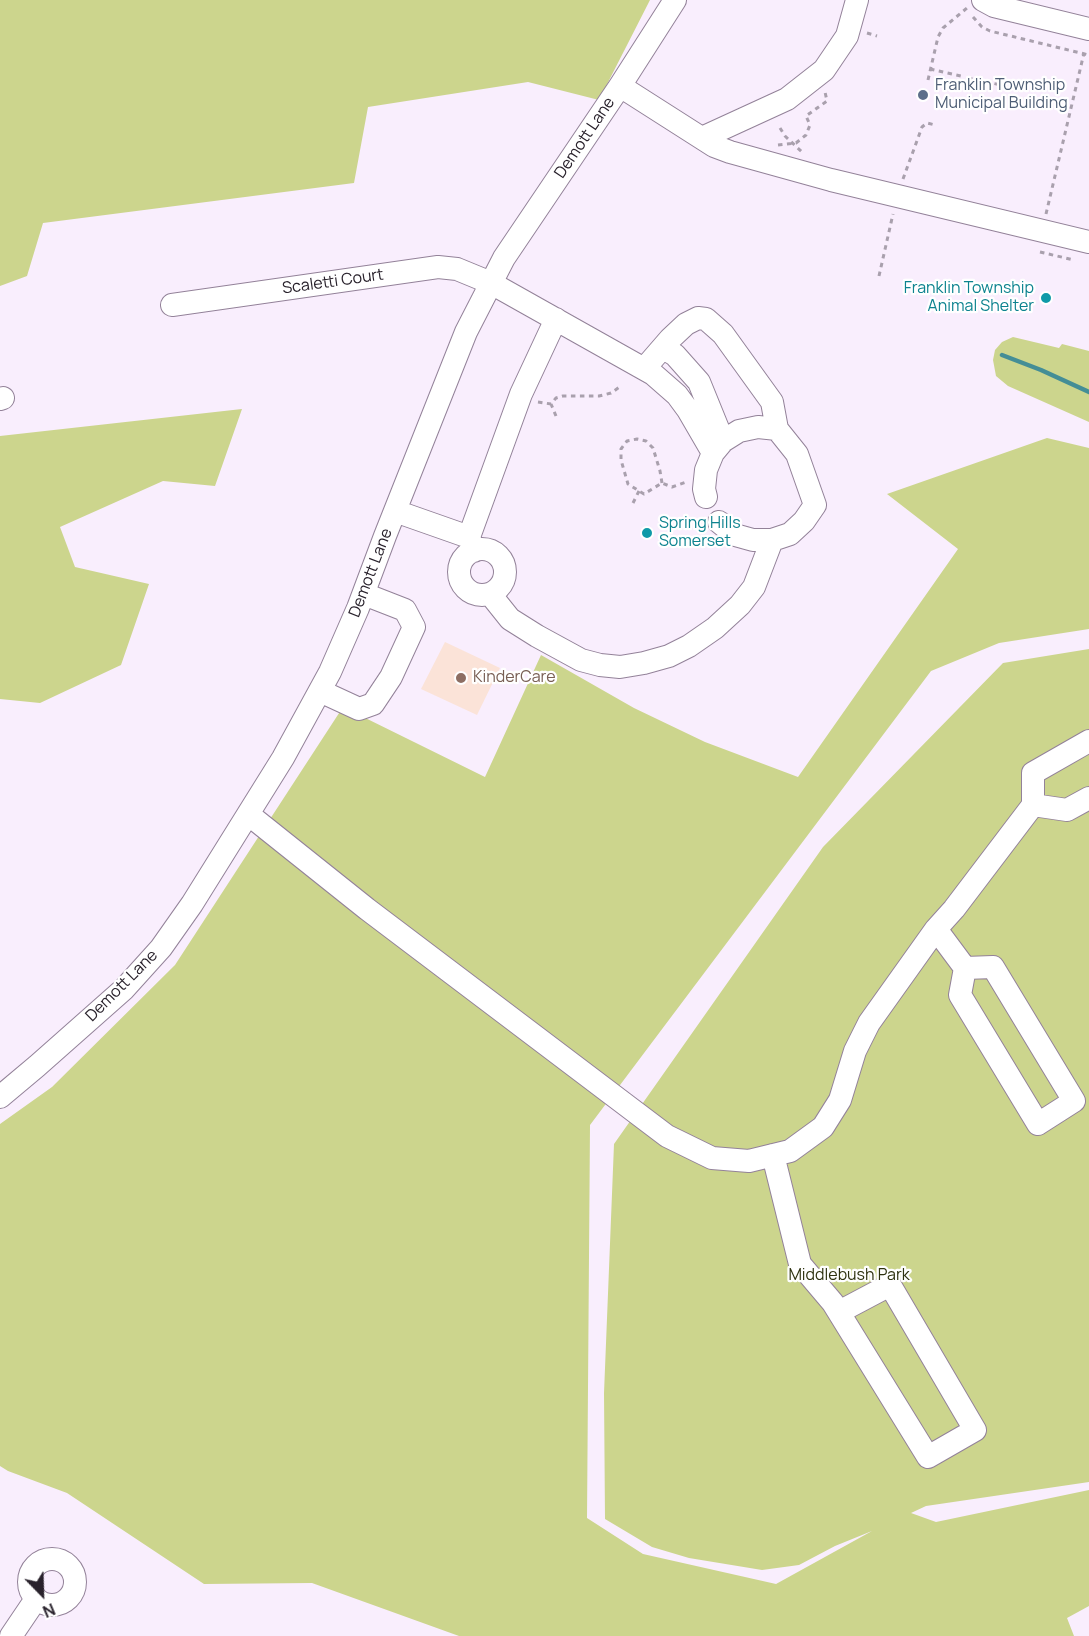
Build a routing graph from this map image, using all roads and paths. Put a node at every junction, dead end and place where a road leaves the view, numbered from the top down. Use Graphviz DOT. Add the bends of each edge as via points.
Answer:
graph roads {
  1 [pos="675,0"];
  2 [pos="857,0"];
  3 [pos="963,0"];
  4 [pos="975,4"];
  5 [pos="1089,29"];
  6 [pos="1087,54"];
  7 [pos="930,69"];
  8 [pos="961,76"];
  9 [pos="968,78"];
  10 [pos="928,80"];
  11 [pos="1000,85"];
  12 [pos="620,86"];
  13 [pos="934,125"];
  14 [pos="702,138"];
  15 [pos="901,185"];
  16 [pos="893,213"];
  17 [pos="1045,219"];
  18 [pos="1089,242"];
  19 [pos="1040,252"];
  20 [pos="1074,260"];
  21 [pos="879,276"];
  22 [pos="491,283"];
  23 [pos="172,305"];
  24 [pos="556,319"];
  25 [pos="663,348"];
  26 [pos="644,369"];
  27 [pos="621,386"];
  28 [pos="556,416"];
  29 [pos="777,429"];
  30 [pos="718,447"];
  31 [pos="662,483"];
  32 [pos="700,488"];
  33 [pos="639,491"];
  34 [pos="633,503"];
  35 [pos="395,511"];
  36 [pos="719,522"];
  37 [pos="772,540"];
  38 [pos="472,544"];
  39 [pos="363,594"];
  40 [pos="490,594"];
  41 [pos="320,691"];
  42 [pos="1089,741"];
  43 [pos="1089,798"];
  44 [pos="1033,805"];
  45 [pos="248,814"];
  46 [pos="936,929"];
  47 [pos="965,968"];
  48 [pos="0,1098"];
  49 [pos="773,1155"];
  50 [pos="839,1312"];
  51 [pos="36,1599"];
  52 [pos="11,1636"];
  1 -- 12 [label="street, Demott Lane"];
  2 -- 14 [label="street" via="847,36 824,70 787,99"];
  3 -- 4 [label="path"];
  4 -- 5 [label="street"];
  4 -- 6 [label="path" via="982,27 990,31"];
  4 -- 7 [label="path" via="943,28"];
  6 -- 17 [label="path"];
  7 -- 8 [label="path"];
  7 -- 10 [label="path"];
  9 -- 11 [label="path"];
  12 -- 14 [label="street"];
  12 -- 22 [label="street, Demott Lane"];
  13 -- 15 [label="path" via="922,126"];
  14 -- 18 [label="street" via="730,152 831,180"];
  16 -- 21 [label="path"];
  19 -- 20 [label="path"];
  22 -- 23 [label="street, Scaletti Court" via="438,267"];
  22 -- 24 [label="street, Scaletti Court"];
  22 -- 35 [label="street, Demott Lane" via="466,332"];
  24 -- 26 [label="street, Scaletti Court"];
  24 -- 38 [label="street" via="521,394"];
  25 -- 26 [label="street"];
  25 -- 29 [label="street" via="686,324 706,319 723,334 772,402"];
  25 -- 30 [label="street" via="675,355 699,382"];
  26 -- 30 [label="street, Scaletti Court" via="677,395"];
  27 -- 28 [label="path" via="599,396 556,398 551,404"];
  29 -- 30 [label="street" via="739,431"];
  29 -- 37 [label="street" via="797,454 815,505 790,534"];
  30 -- 32 [label="street" via="706,470 704,489"];
  31 -- 32 [label="path"];
  31 -- 33 [label="path" via="644,494"];
  31 -- 33 [label="path" via="653,448 646,441 627,441 621,449 621,460 628,484"];
  33 -- 34 [label="path"];
  35 -- 38 [label="street"];
  35 -- 39 [label="street, Demott Lane"];
  36 -- 37 [label="street" via="735,534 753,540"];
  37 -- 40 [label="street" via="754,587 740,605 689,646 644,663 620,667 581,660 510,619"];
  38 -- 40 [label="street" via="460,577 463,585 475,594"];
  38 -- 40 [label="street" via="499,556 506,569 502,584"];
  39 -- 41 [label="street, Demott Lane"];
  39 -- 41 [label="street" via="405,610 414,627 391,677 373,704 359,709"];
  41 -- 45 [label="street, Demott Lane"];
  42 -- 44 [label="street" via="1033,773"];
  43 -- 44 [label="street" via="1067,810"];
  44 -- 46 [label="street"];
  45 -- 48 [label="street, Demott Lane" via="161,948 124,989"];
  45 -- 49 [label="street" via="667,1136 712,1158 749,1161"];
  46 -- 47 [label="street"];
  46 -- 49 [label="street" via="869,1023 855,1051 840,1100 823,1127 790,1151"];
  47 -- 47 [label="street" via="993,967 1074,1101 1038,1124 960,995"];
  49 -- 50 [label="street" via="800,1264"];
  50 -- 50 [label="street" via="928,1457 975,1430 890,1285"];
  51 -- 52 [label="street"];
}
